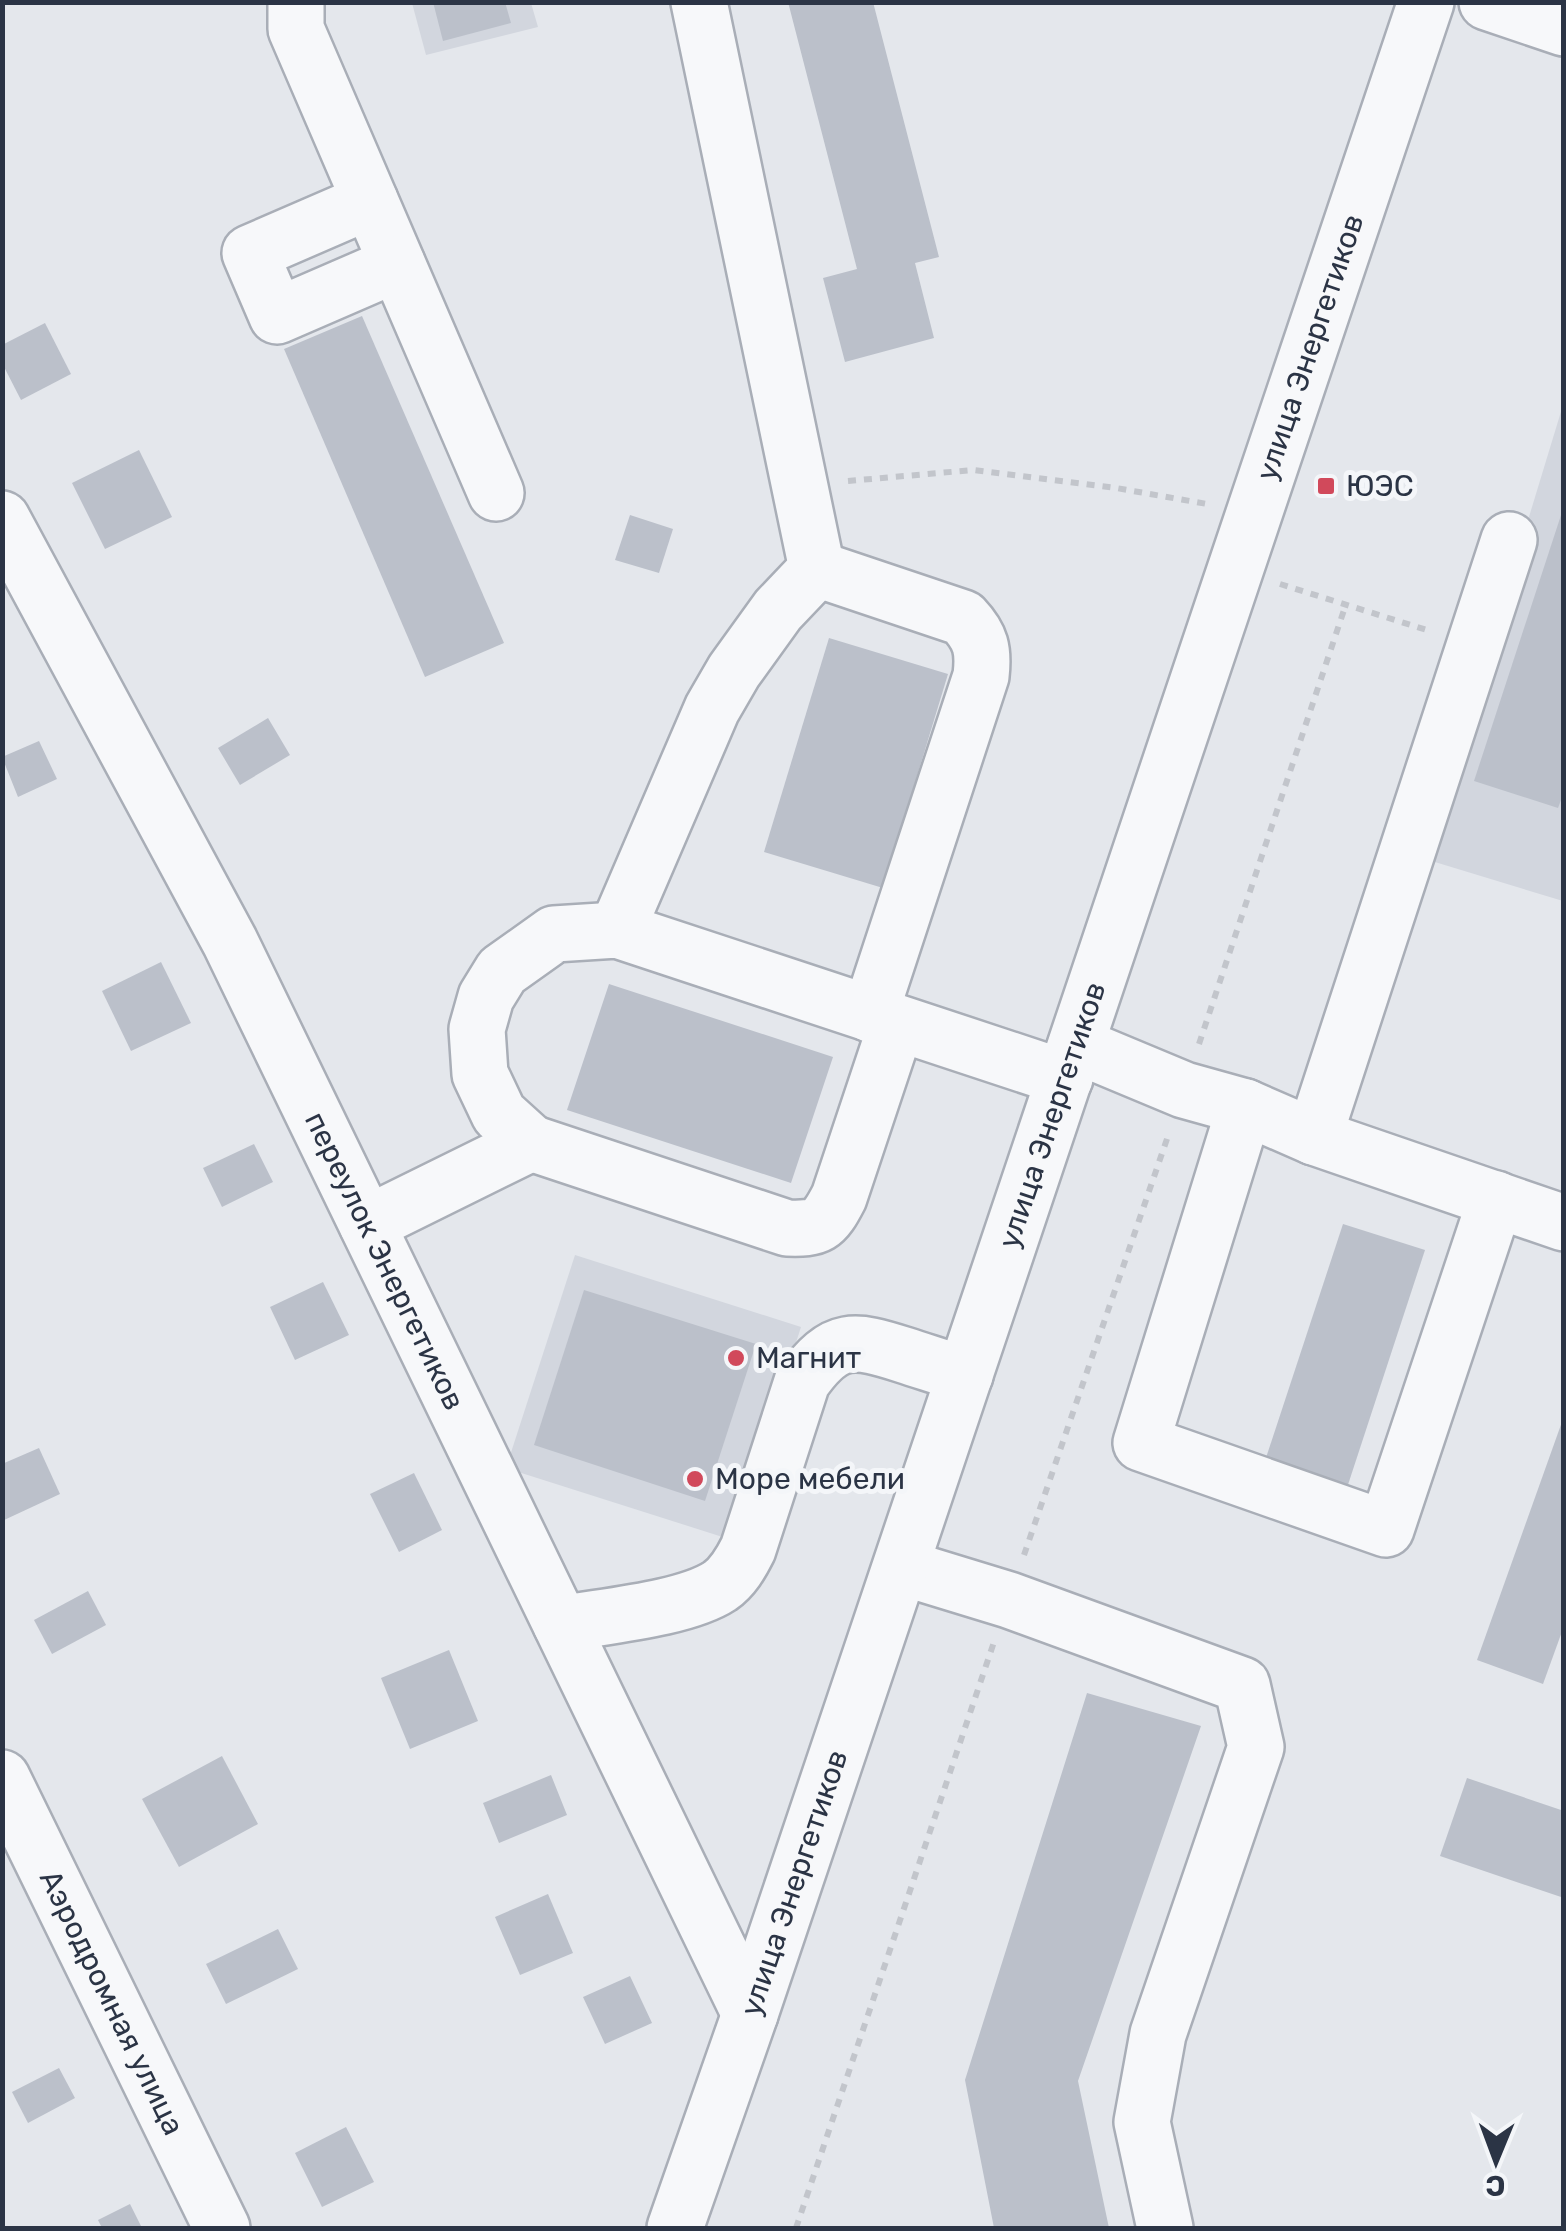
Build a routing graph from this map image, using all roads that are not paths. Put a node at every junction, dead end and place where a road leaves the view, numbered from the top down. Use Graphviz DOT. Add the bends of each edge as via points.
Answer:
graph roads {
  1 [pos="296,2"];
  2 [pos="700,2"];
  3 [pos="1426,2"];
  4 [pos="1487,2"];
  5 [pos="1558,18"];
  6 [pos="370,201"];
  7 [pos="397,264"];
  8 [pos="496,493"];
  9 [pos="2,519"];
  10 [pos="1508,540"];
  11 [pos="816,569"];
  12 [pos="617,930"];
  13 [pos="883,1018"];
  14 [pos="1070,1061"];
  15 [pos="1245,1107"];
  16 [pos="1314,1137"];
  17 [pos="530,1143"];
  18 [pos="1496,1200"];
  19 [pos="1564,1223"];
  20 [pos="367,1224"];
  21 [pos="966,1374"];
  22 [pos="901,1566"];
  23 [pos="561,1624"];
  24 [pos="2,1778"];
  25 [pos="750,2014"];
  26 [pos="222,2228"];
  27 [pos="675,2228"];
  28 [pos="1165,2228"];
  1 -- 6 [label="street" via="296,29"];
  2 -- 11 [label="street"];
  3 -- 14 [label="street, улица Энергетиков"];
  4 -- 5 [label="street"];
  6 -- 7 [label="street"];
  6 -- 7 [label="street" via="250,253 277,316"];
  7 -- 8 [label="street"];
  9 -- 20 [label="street, переулок Энергетиков" via="230,942"];
  10 -- 16 [label="street"];
  11 -- 12 [label="street" via="778,610 712,709"];
  11 -- 13 [label="street" via="964,618 984,652"];
  12 -- 13 [label="street"];
  12 -- 17 [label="street" via="554,934 502,971 486,997 477,1029 480,1074 499,1114"];
  13 -- 14 [label="street"];
  13 -- 17 [label="street" via="839,1198 828,1219 811,1229 787,1228"];
  14 -- 15 [label="street"];
  14 -- 21 [label="street, улица Энергетиков"];
  15 -- 16 [label="street"];
  15 -- 18 [label="street" via="1142,1443 1386,1528"];
  16 -- 18 [label="street"];
  17 -- 20 [label="street"];
  18 -- 19 [label="street"];
  20 -- 23 [label="street, переулок Энергетиков"];
  21 -- 22 [label="street, улица Энергетиков"];
  21 -- 23 [label="street" via="862,1342 837,1347 802,1382 738,1568 694,1598"];
  22 -- 25 [label="street, улица Энергетиков"];
  22 -- 28 [label="street" via="1242,1685 1256,1747 1158,2034 1142,2122"];
  23 -- 25 [label="street, переулок Энергетиков"];
  24 -- 26 [label="street, Аэродромная улица"];
  25 -- 27 [label="street, улица Энергетиков"];
}
